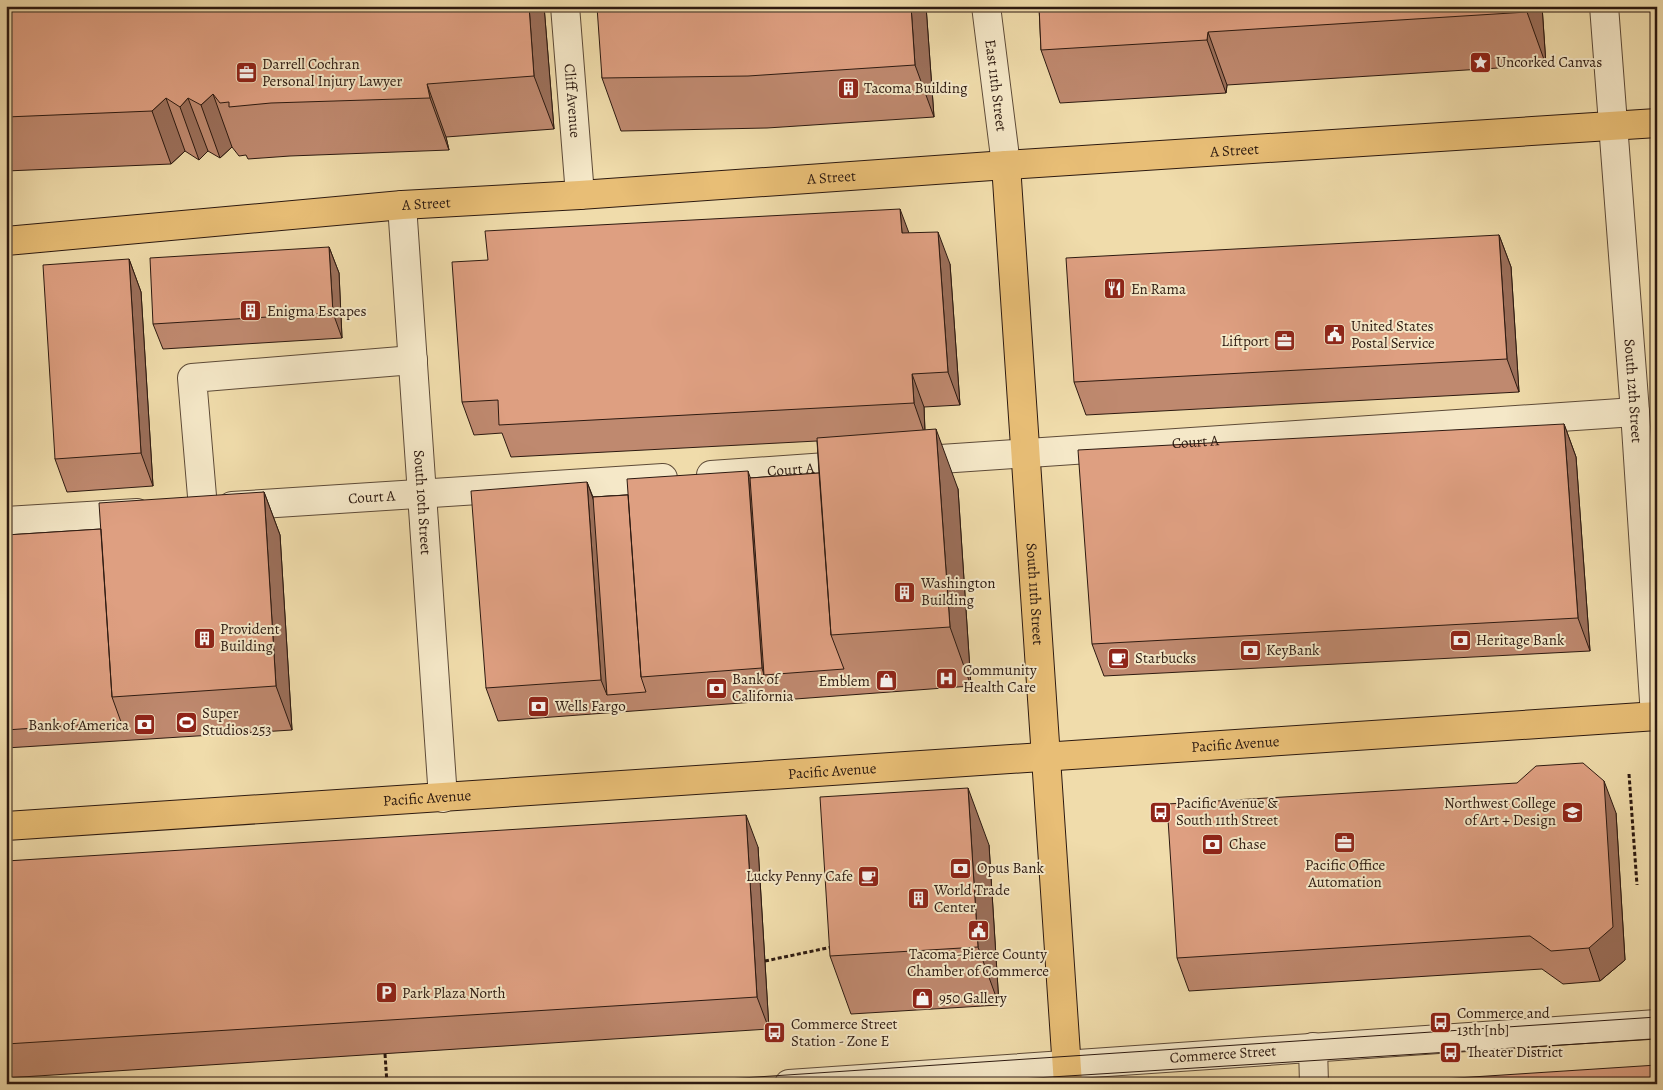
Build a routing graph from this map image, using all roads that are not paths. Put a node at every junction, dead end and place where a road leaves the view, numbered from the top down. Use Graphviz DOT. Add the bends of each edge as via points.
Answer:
graph roads {
  1 [pos="565,6"];
  2 [pos="986,6"];
  3 [pos="1604,6"];
  4 [pos="1657,122"];
  5 [pos="1613,125"];
  6 [pos="1006,165"];
  7 [pos="580,195"];
  8 [pos="402,205"];
  9 [pos="6,241"];
  10 [pos="413,360"];
  11 [pos="1635,412"];
  12 [pos="1026,454"];
  13 [pos="422,494"];
  14 [pos="203,508"];
  15 [pos="6,522"];
  16 [pos="1656,716"];
  17 [pos="1046,757"];
  18 [pos="443,798"];
  19 [pos="6,826"];
  20 [pos="1657,1024"];
  21 [pos="1313,1047"];
  22 [pos="1068,1074"];
  23 [pos="789,1084"];
  24 [pos="1314,1084"];
  1 -- 7 [label="street, Cliff Avenue"];
  2 -- 6 [label="street, East 11th Street"];
  3 -- 5 [label="street, South 12th Street"];
  4 -- 5 [label="main road, A Street"];
  5 -- 6 [label="main road, A Street"];
  5 -- 11 [label="street, South 12th Street"];
  6 -- 7 [label="main road, A Street"];
  6 -- 12 [label="main road, South 11th Street"];
  7 -- 8 [label="main road, A Street"];
  8 -- 9 [label="main road, A Street"];
  8 -- 10 [label="street, South 10th Street"];
  10 -- 13 [label="street, South 10th Street"];
  10 -- 14 [label="street" via="192,378"];
  11 -- 12 [label="street, Court A"];
  11 -- 16 [label="street, South 12th Street"];
  12 -- 13 [label="street, Court A"];
  12 -- 17 [label="main road, South 11th Street"];
  13 -- 14 [label="street, Court A"];
  13 -- 18 [label="street, South 10th Street"];
  14 -- 15 [label="street, Court A"];
  16 -- 17 [label="main road, Pacific Avenue"];
  17 -- 18 [label="main road, Pacific Avenue"];
  17 -- 22 [label="main road, South 11th Street"];
  18 -- 19 [label="main road, Pacific Avenue"];
  20 -- 21 [label="street, Commerce Street"];
  21 -- 22 [label="street, Commerce Street"];
  21 -- 24 [label="street"];
  22 -- 23 [label="street, Commerce Street"];
}
